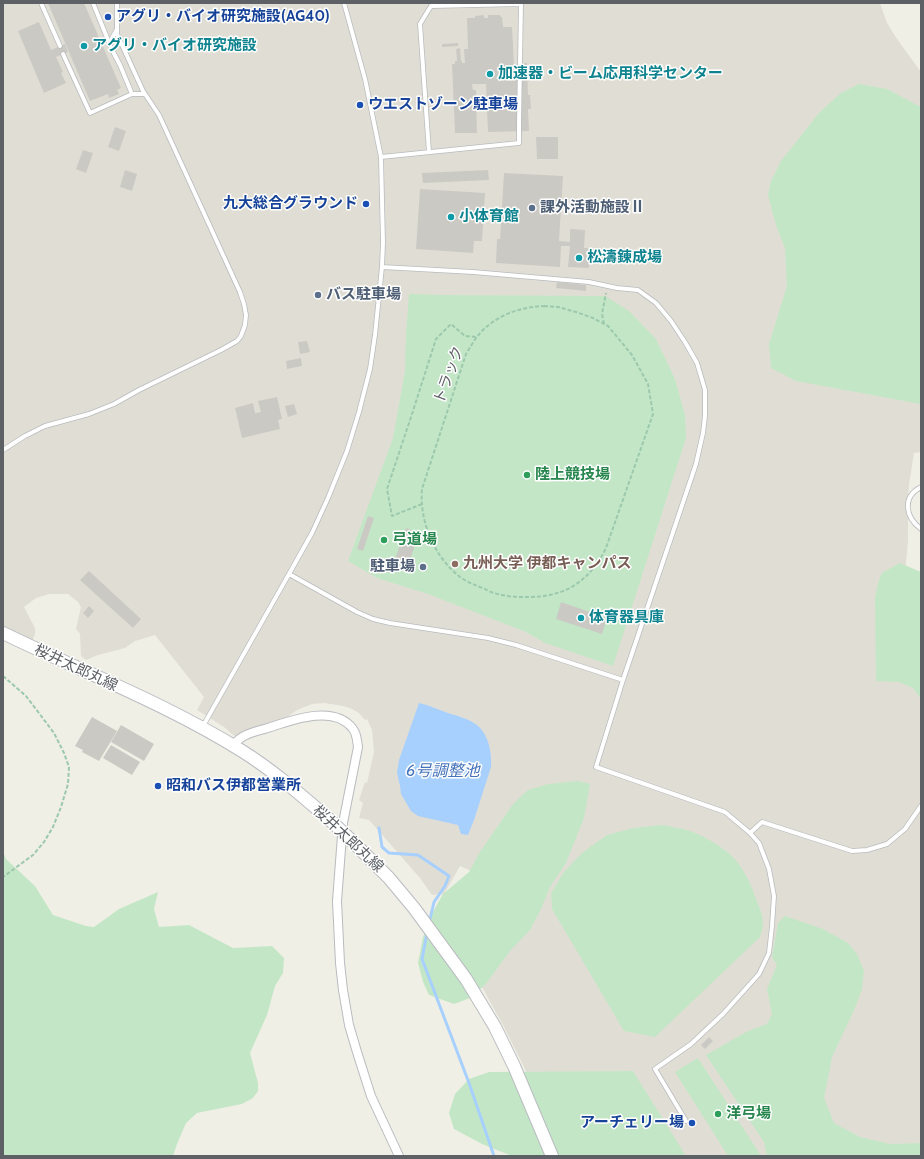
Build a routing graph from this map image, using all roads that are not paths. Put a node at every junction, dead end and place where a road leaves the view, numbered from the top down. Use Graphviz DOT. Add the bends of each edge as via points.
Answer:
graph roads {
  1 [pos="40,3"];
  2 [pos="93,3"];
  3 [pos="117,3"];
  4 [pos="344,3"];
  5 [pos="117,29"];
  6 [pos="60,46"];
  7 [pos="110,46"];
  8 [pos="63,54"];
  9 [pos="132,94"];
  10 [pos="145,94"];
  11 [pos="429,152"];
  12 [pos="381,157"];
  13 [pos="382,268"];
  14 [pos="3,450"];
  15 [pos="921,487"];
  16 [pos="921,529"];
  17 [pos="289,574"];
  18 [pos="3,634"];
  19 [pos="623,680"];
  20 [pos="202,728"];
  21 [pos="232,745"];
  22 [pos="921,806"];
  23 [pos="750,833"];
  24 [pos="686,1121"];
  25 [pos="399,1156"];
  26 [pos="552,1156"];
  1 -- 6 [label="lane"];
  2 -- 7 [label="lane"];
  3 -- 5 [label="lane"];
  4 -- 12 [label="lane" via="365,79"];
  5 -- 7 [label="lane"];
  5 -- 10 [label="lane"];
  7 -- 9 [label="lane"];
  8 -- 9 [label="lane" via="90,112"];
  9 -- 10 [label="lane"];
  10 -- 14 [label="lane" via="159,115 240,292 246,315 241,336 221,350 114,404 89,414 44,426"];
  11 -- 11 [label="lane" via="420,24 431,6 521,4 519,143"];
  11 -- 12 [label="lane"];
  12 -- 13 [label="lane"];
  13 -- 17 [label="lane" via="370,369 359,412 328,498"];
  13 -- 19 [label="lane" via="473,272 589,282 638,290 656,303 685,342 697,363 705,390 703,433 696,464"];
  15 -- 16 [label="lane" via="915,490 908,504 908,512"];
  17 -- 19 [label="lane" via="373,619 516,644"];
  17 -- 20 [label="lane"];
  18 -- 20 [label="main road, 桜井太郎丸線"];
  19 -- 23 [label="lane" via="596,767 725,812"];
  20 -- 21 [label="main road, 桜井太郎丸線"];
  21 -- 25 [label="street" via="245,736 312,716 337,718 353,729 356,736 358,747 343,823 339,867 337,901 340,963 349,1025 357,1052 371,1096"];
  21 -- 26 [label="main road, 桜井太郎丸線, bridge" via="272,772 330,820 389,878 414,908 466,978 495,1027"];
  22 -- 23 [label="lane" via="905,829 886,844 866,850 852,851 762,822"];
  23 -- 24 [label="lane" via="759,843 769,869 774,896 769,953 759,974 723,1014 690,1044 654,1069"];
}
